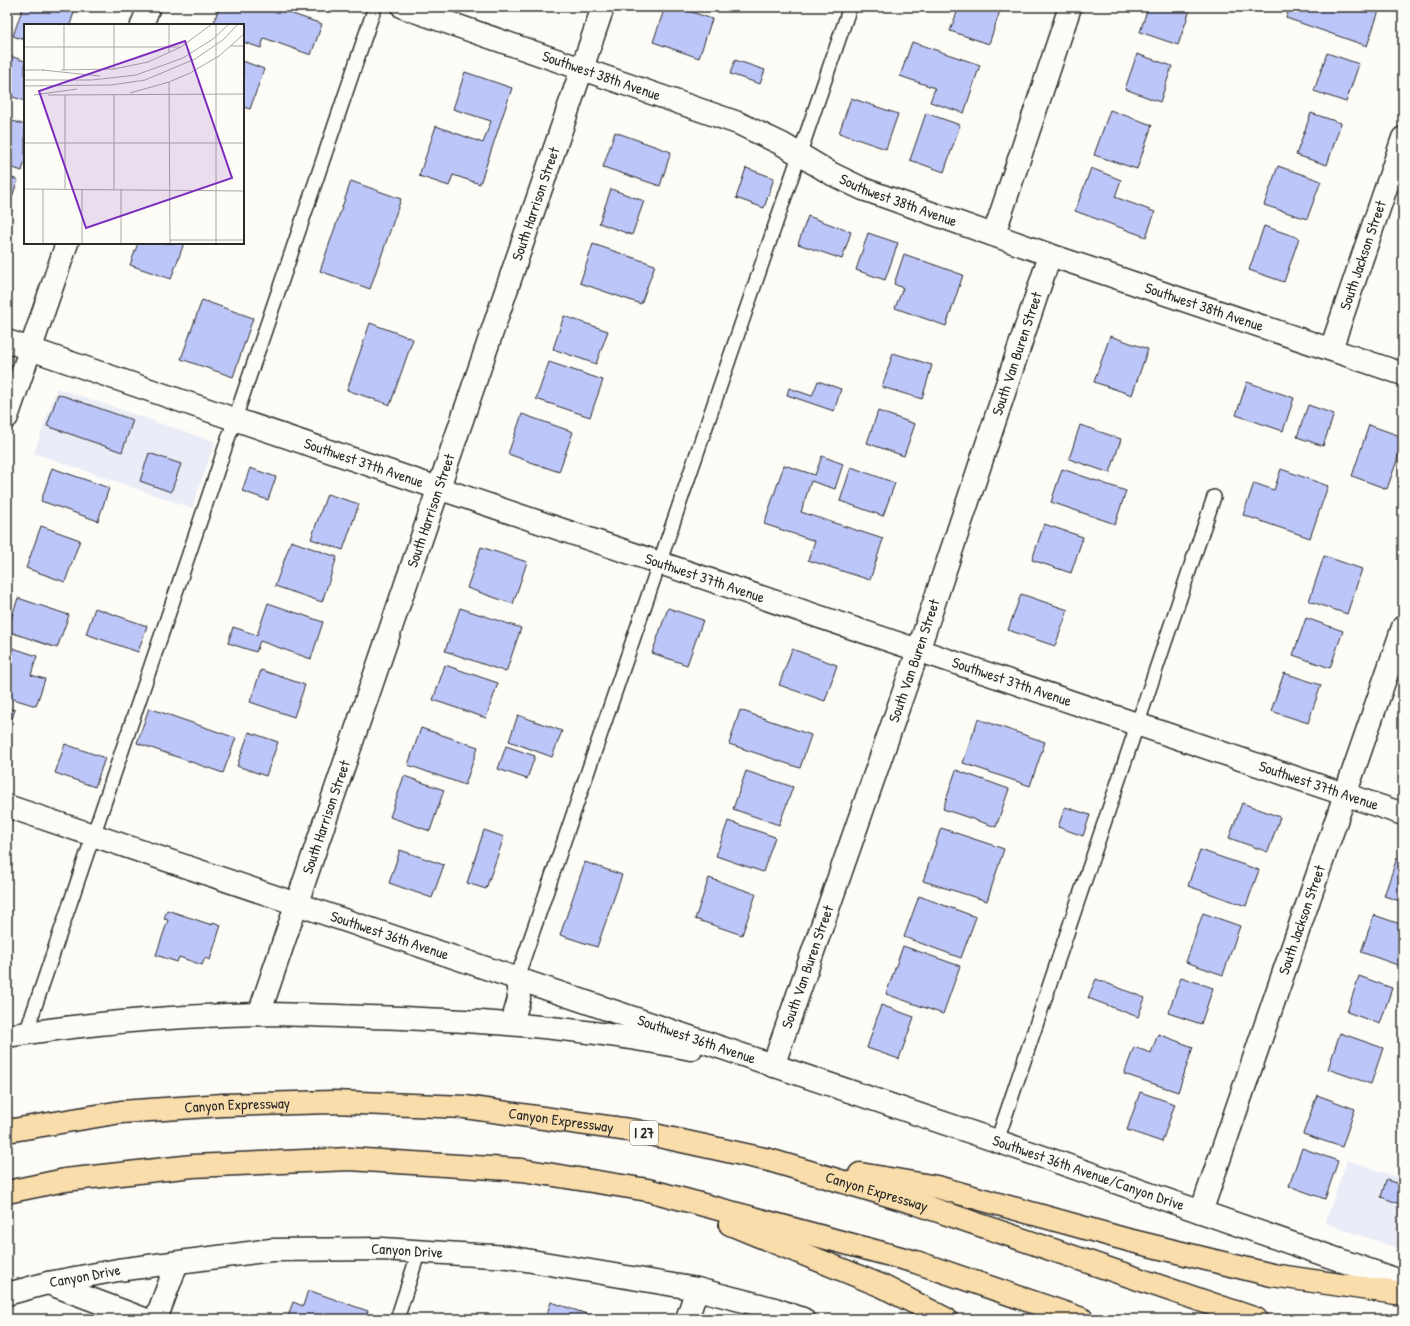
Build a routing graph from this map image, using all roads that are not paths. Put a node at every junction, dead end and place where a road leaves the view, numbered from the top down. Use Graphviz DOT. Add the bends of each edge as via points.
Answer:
graph roads {
  1 [pos="148,7"];
  2 [pos="375,7"];
  3 [pos="403,7"];
  4 [pos="603,7"];
  5 [pos="850,7"];
  6 [pos="1070,7"];
  7 [pos="142,24"];
  8 [pos="582,68"];
  9 [pos="1403,138"];
  10 [pos="799,154"];
  11 [pos="994,234"];
  12 [pos="67,244"];
  13 [pos="1050,255"];
  14 [pos="7,340"];
  15 [pos="30,348"];
  16 [pos="1331,349"];
  17 [pos="1403,374"];
  18 [pos="7,417"];
  19 [pos="234,419"];
  20 [pos="439,487"];
  21 [pos="1214,497"];
  22 [pos="660,562"];
  23 [pos="1403,627"];
  24 [pos="918,651"];
  25 [pos="1139,724"];
  26 [pos="1346,795"];
  27 [pos="7,806"];
  28 [pos="1403,814"];
  29 [pos="94,835"];
  30 [pos="297,903"];
  31 [pos="517,978"];
  32 [pos="259,1014"];
  33 [pos="512,1024"];
  34 [pos="16,1035"];
  35 [pos="773,1066"];
  36 [pos="7,1131"];
  37 [pos="997,1141"];
  38 [pos="770,1160"];
  39 [pos="648,1190"];
  40 [pos="7,1192"];
  41 [pos="1200,1212"];
  42 [pos="419,1251"];
  43 [pos="177,1263"];
  44 [pos="1403,1282"];
  45 [pos="48,1284"];
  46 [pos="697,1289"];
  47 [pos="7,1294"];
  48 [pos="1403,1294"];
  49 [pos="144,1319"];
  50 [pos="156,1319"];
  51 [pos="397,1319"];
  52 [pos="687,1319"];
  53 [pos="803,1319"];
  54 [pos="946,1319"];
  55 [pos="1082,1319"];
  56 [pos="1256,1319"];
  1 -- 7 [label="street"];
  2 -- 19 [label="lane"];
  3 -- 8 [label="street, Southwest 38th Avenue"];
  4 -- 8 [label="street, South Harrison Street"];
  5 -- 10 [label="lane"];
  6 -- 11 [label="street"];
  8 -- 10 [label="street, Southwest 38th Avenue" via="738,123"];
  8 -- 20 [label="street, South Harrison Street"];
  9 -- 16 [label="street, South Jackson Street"];
  10 -- 11 [label="street, Southwest 38th Avenue" via="847,182"];
  10 -- 22 [label="lane"];
  11 -- 13 [label="street, Southwest 38th Avenue"];
  12 -- 15 [label="street"];
  13 -- 16 [label="street, Southwest 38th Avenue"];
  13 -- 24 [label="street, South Van Buren Street"];
  14 -- 15 [label="street, Southwest 37th Avenue"];
  15 -- 18 [label="street"];
  15 -- 19 [label="street, Southwest 37th Avenue"];
  16 -- 17 [label="street, Southwest 38th Avenue"];
  19 -- 20 [label="street, Southwest 37th Avenue"];
  19 -- 29 [label="lane"];
  20 -- 22 [label="street, Southwest 37th Avenue"];
  20 -- 30 [label="street, South Harrison Street"];
  21 -- 25 [label="lane"];
  22 -- 24 [label="street, Southwest 37th Avenue"];
  22 -- 31 [label="lane"];
  23 -- 26 [label="street, South Jackson Street"];
  24 -- 25 [label="street, Southwest 37th Avenue"];
  24 -- 35 [label="street, South Van Buren Street"];
  25 -- 26 [label="street, Southwest 37th Avenue"];
  25 -- 37 [label="lane"];
  26 -- 28 [label="street, Southwest 37th Avenue"];
  26 -- 41 [label="street, South Jackson Street"];
  27 -- 29 [label="street, Southwest 36th Avenue"];
  29 -- 30 [label="street, Southwest 36th Avenue"];
  29 -- 34 [label="lane"];
  30 -- 31 [label="street, Southwest 36th Avenue"];
  30 -- 32 [label="street, South Harrison Street"];
  31 -- 33 [label="street" via="519,999"];
  31 -- 35 [label="street, Southwest 36th Avenue"];
  32 -- 33 [label="street" via="412,1018"];
  32 -- 34 [label="street" via="154,1019"];
  33 -- 35 [label="street" via="589,1032 676,1046"];
  35 -- 37 [label="street, Southwest 36th Avenue/Canyon Drive"];
  36 -- 38 [label="highway, Canyon Expressway / I 27" via="121,1112 223,1106 333,1102 465,1107 636,1131"];
  37 -- 41 [label="street, Southwest 36th Avenue/Canyon Drive"];
  38 -- 48 [label="highway" via="937,1187 1128,1240 1272,1275"];
  38 -- 56 [label="highway, Canyon Expressway / I 27" via="915,1203"];
  39 -- 40 [label="highway" via="522,1170 349,1159 193,1166 65,1180"];
  39 -- 54 [label="highway" via="882,1286"];
  39 -- 55 [label="highway" via="916,1262"];
  41 -- 44 [label="street, Southwest 36th Avenue/Canyon Drive"];
  42 -- 43 [label="street, Canyon Drive" via="382,1248 271,1250"];
  42 -- 46 [label="street, Canyon Drive" via="508,1256"];
  42 -- 51 [label="lane"];
  43 -- 45 [label="street, Canyon Drive" via="118,1270"];
  43 -- 50 [label="street"];
  45 -- 47 [label="street, Canyon Drive"];
  45 -- 49 [label="street"];
  46 -- 52 [label="street"];
  46 -- 53 [label="street, Canyon Drive"];
}
